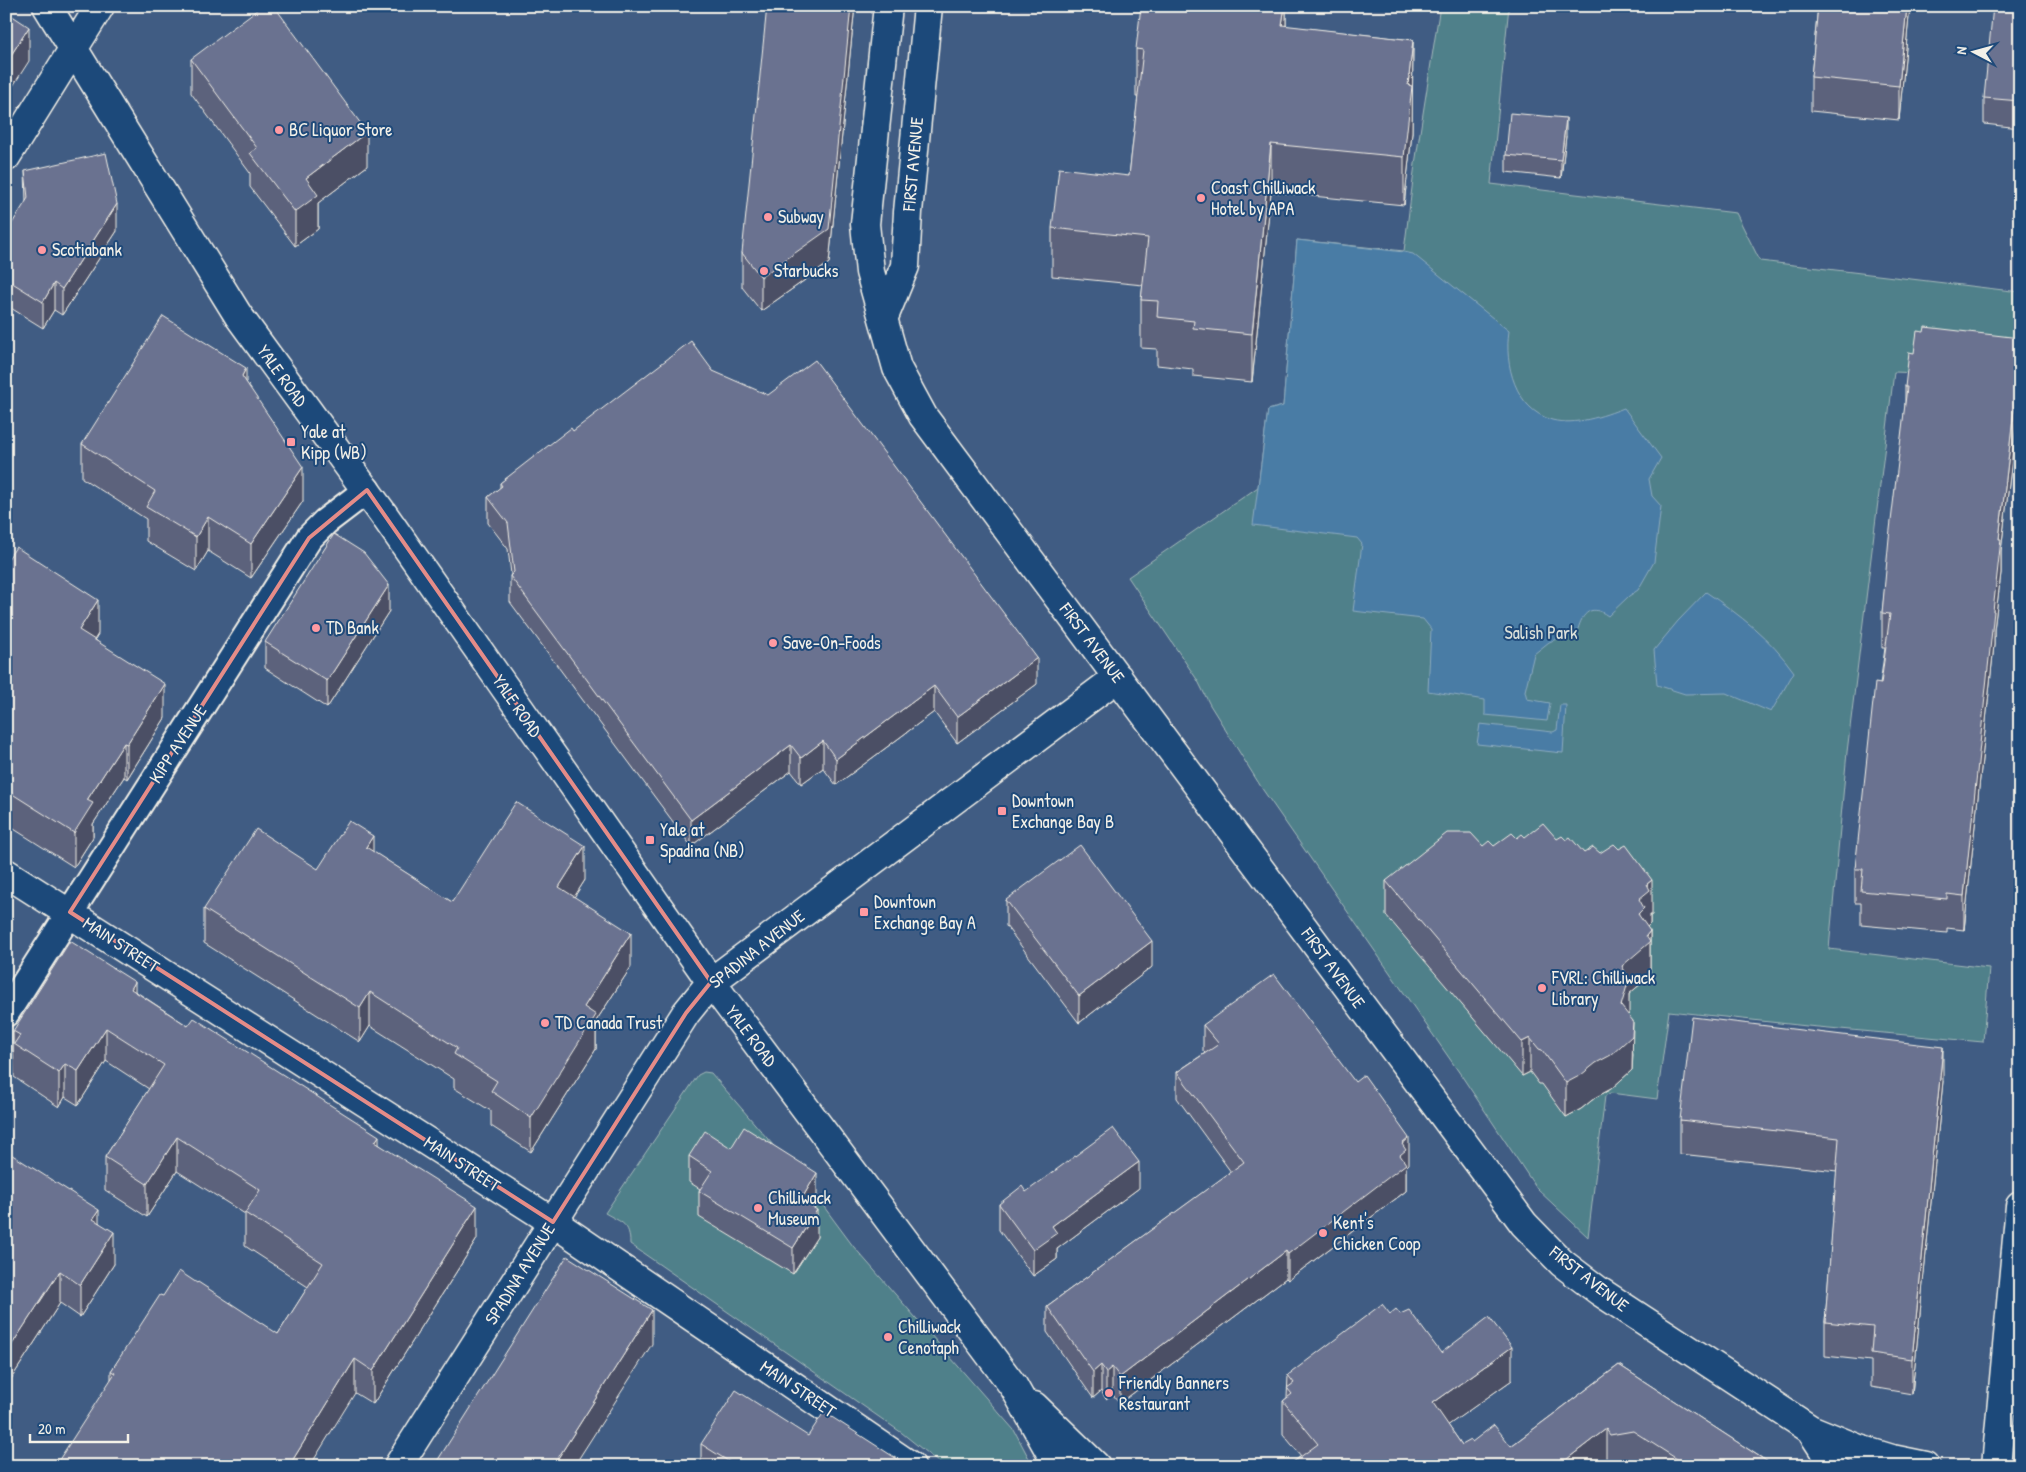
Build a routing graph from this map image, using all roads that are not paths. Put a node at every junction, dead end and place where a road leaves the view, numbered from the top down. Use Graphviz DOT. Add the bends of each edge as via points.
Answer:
graph roads {
  1 [pos="47,6"];
  2 [pos="100,6"];
  3 [pos="888,6"];
  4 [pos="928,6"];
  5 [pos="73,50"];
  6 [pos="6,157"];
  7 [pos="884,317"];
  8 [pos="367,490"];
  9 [pos="1118,677"];
  10 [pos="6,873"];
  11 [pos="70,912"];
  12 [pos="711,982"];
  13 [pos="6,1013"];
  14 [pos="2020,1206"];
  15 [pos="552,1222"];
  16 [pos="1014,1387"];
  17 [pos="1810,1429"];
  18 [pos="398,1466"];
  19 [pos="911,1466"];
  20 [pos="1058,1466"];
  21 [pos="1096,1466"];
  22 [pos="1834,1466"];
  23 [pos="1926,1466"];
  24 [pos="1996,1466"];
  1 -- 5 [label="main road, YALE ROAD"];
  2 -- 5 [label="main road"];
  3 -- 7 [label="main road, FIRST AVENUE" via="865,224 870,272"];
  4 -- 7 [label="main road, FIRST AVENUE" via="905,266"];
  5 -- 6 [label="main road"];
  5 -- 8 [label="main road, YALE ROAD" via="238,315"];
  7 -- 9 [label="main road, FIRST AVENUE" via="897,368 923,416"];
  8 -- 11 [label="street, KIPP AVENUE" via="309,538"];
  8 -- 12 [label="main road, YALE ROAD"];
  9 -- 12 [label="main road, SPADINA AVENUE"];
  9 -- 17 [label="main road, FIRST AVENUE" via="1524,1224 1562,1263 1599,1292"];
  10 -- 11 [label="main road, MAIN STREET"];
  11 -- 13 [label="street, KIPP AVENUE"];
  11 -- 15 [label="main road, MAIN STREET"];
  12 -- 15 [label="main road, SPADINA AVENUE" via="686,1013"];
  12 -- 16 [label="main road, YALE ROAD"];
  14 -- 24 [label="main road"];
  15 -- 18 [label="main road, SPADINA AVENUE"];
  15 -- 19 [label="main road, MAIN STREET"];
  16 -- 20 [label="main road, YALE ROAD"];
  16 -- 21 [label="main road, YALE ROAD"];
  17 -- 22 [label="main road"];
  17 -- 23 [label="main road, FIRST AVENUE" via="1859,1449"];
}
